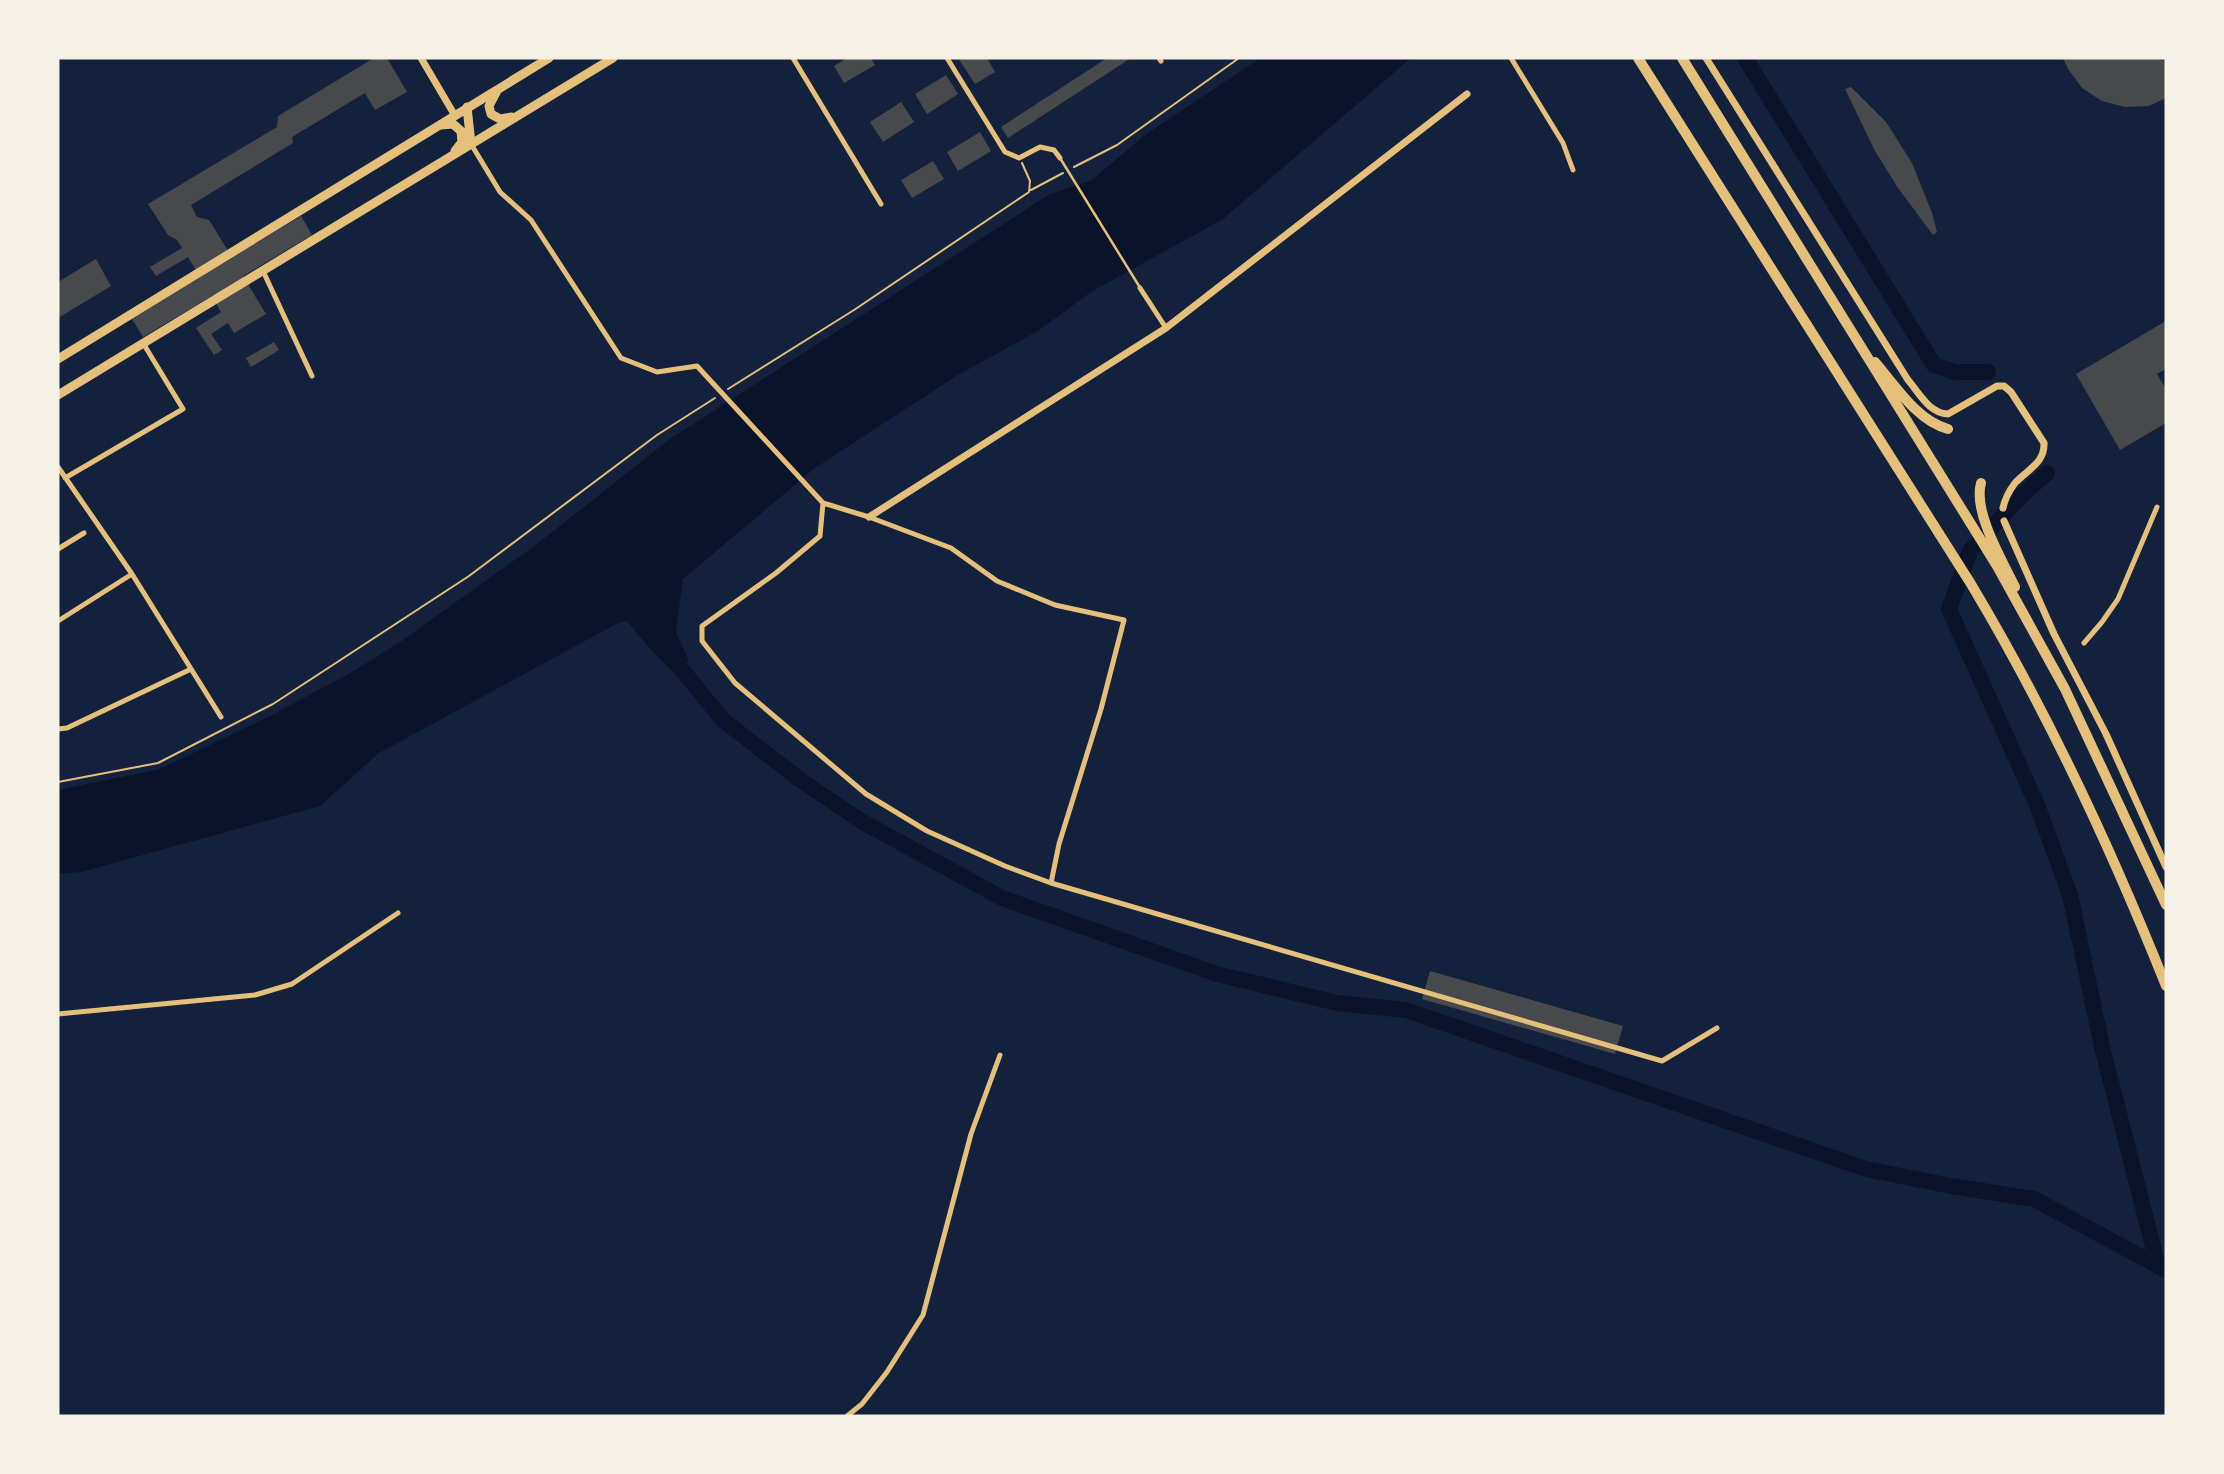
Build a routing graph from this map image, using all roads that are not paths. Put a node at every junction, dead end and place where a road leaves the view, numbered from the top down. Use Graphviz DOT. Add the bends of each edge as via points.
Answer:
graph roads {
  1 [pos="421,58"];
  2 [pos="549,58"];
  3 [pos="613,58"];
  4 [pos="793,58"];
  5 [pos="947,58"];
  6 [pos="1511,58"];
  7 [pos="1638,58"];
  8 [pos="1682,58"];
  9 [pos="1706,58"];
  10 [pos="502,85"];
  11 [pos="1467,94"];
  12 [pos="467,107"];
  13 [pos="454,114"];
  14 [pos="521,114"];
  15 [pos="434,127"];
  16 [pos="471,144"];
  17 [pos="1012,146"];
  18 [pos="1005,151"];
  19 [pos="452,155"];
  20 [pos="1060,158"];
  21 [pos="1573,170"];
  22 [pos="881,204"];
  23 [pos="263,271"];
  24 [pos="1140,288"];
  25 [pos="1166,328"];
  26 [pos="1853,335"];
  27 [pos="143,343"];
  28 [pos="58,359"];
  29 [pos="312,376"];
  30 [pos="58,395"];
  31 [pos="1948,429"];
  32 [pos="58,467"];
  33 [pos="65,478"];
  34 [pos="1981,483"];
  35 [pos="823,503"];
  36 [pos="2157,507"];
  37 [pos="2003,508"];
  38 [pos="869,517"];
  39 [pos="2004,521"];
  40 [pos="84,533"];
  41 [pos="58,550"];
  42 [pos="1999,563"];
  43 [pos="132,574"];
  44 [pos="58,621"];
  45 [pos="2084,643"];
  46 [pos="190,670"];
  47 [pos="221,716"];
  48 [pos="58,729"];
  49 [pos="2166,867"];
  50 [pos="1051,883"];
  51 [pos="2166,905"];
  52 [pos="398,913"];
  53 [pos="2166,985"];
  54 [pos="58,1014"];
  55 [pos="1717,1028"];
  56 [pos="1000,1055"];
  57 [pos="847,1416"];
  1 -- 13 [label="street"];
  2 -- 10 [label="main road"];
  3 -- 14 [label="main road"];
  4 -- 22 [label="street"];
  5 -- 18 [label="street"];
  6 -- 21 [label="street" via="1563,143"];
  7 -- 53 [label="highway" via="2009,649 2124,884"];
  8 -- 26 [label="highway"];
  9 -- 37 [label="street" via="1931,409 1948,414 1997,386 2011,392 2044,443 2044,452 2015,483"];
  10 -- 12 [label="main road"];
  10 -- 14 [label="main road" via="490,101 491,114 500,119"];
  11 -- 25 [label="street"];
  12 -- 13 [label="main road"];
  12 -- 16 [label="main road"];
  13 -- 15 [label="main road"];
  14 -- 16 [label="main road"];
  15 -- 19 [label="main road" via="453,124 461,131 462,142"];
  15 -- 28 [label="main road"];
  16 -- 19 [label="main road"];
  16 -- 35 [label="street" via="500,192 531,220 621,359 657,372 697,366"];
  17 -- 18 [label="street"];
  18 -- 20 [label="street" via="1019,158 1040,147 1054,150"];
  19 -- 23 [label="main road"];
  20 -- 24 [label="lane"];
  23 -- 27 [label="main road"];
  23 -- 29 [label="street"];
  24 -- 25 [label="street"];
  25 -- 38 [label="street"];
  26 -- 31 [label="highway" via="1911,404 1936,426"];
  26 -- 42 [label="highway"];
  27 -- 30 [label="main road"];
  27 -- 33 [label="street" via="183,409"];
  32 -- 33 [label="street"];
  33 -- 43 [label="street"];
  34 -- 42 [label="highway" via="1978,495"];
  35 -- 38 [label="street"];
  35 -- 50 [label="street" via="820,536 702,626 702,641 735,683 866,794 927,831"];
  36 -- 45 [label="street" via="2118,599"];
  37 -- 39 [label="street"];
  38 -- 50 [label="street" via="951,548 997,581 1055,605 1124,620"];
  39 -- 49 [label="street"];
  40 -- 41 [label="street"];
  42 -- 51 [label="highway" via="2094,747"];
  43 -- 44 [label="street"];
  43 -- 46 [label="street"];
  46 -- 47 [label="street"];
  46 -- 48 [label="street"];
  50 -- 55 [label="street" via="1662,1061"];
  52 -- 54 [label="street" via="277,990"];
  56 -- 57 [label="street" via="971,1134 923,1315 887,1372"];
}
